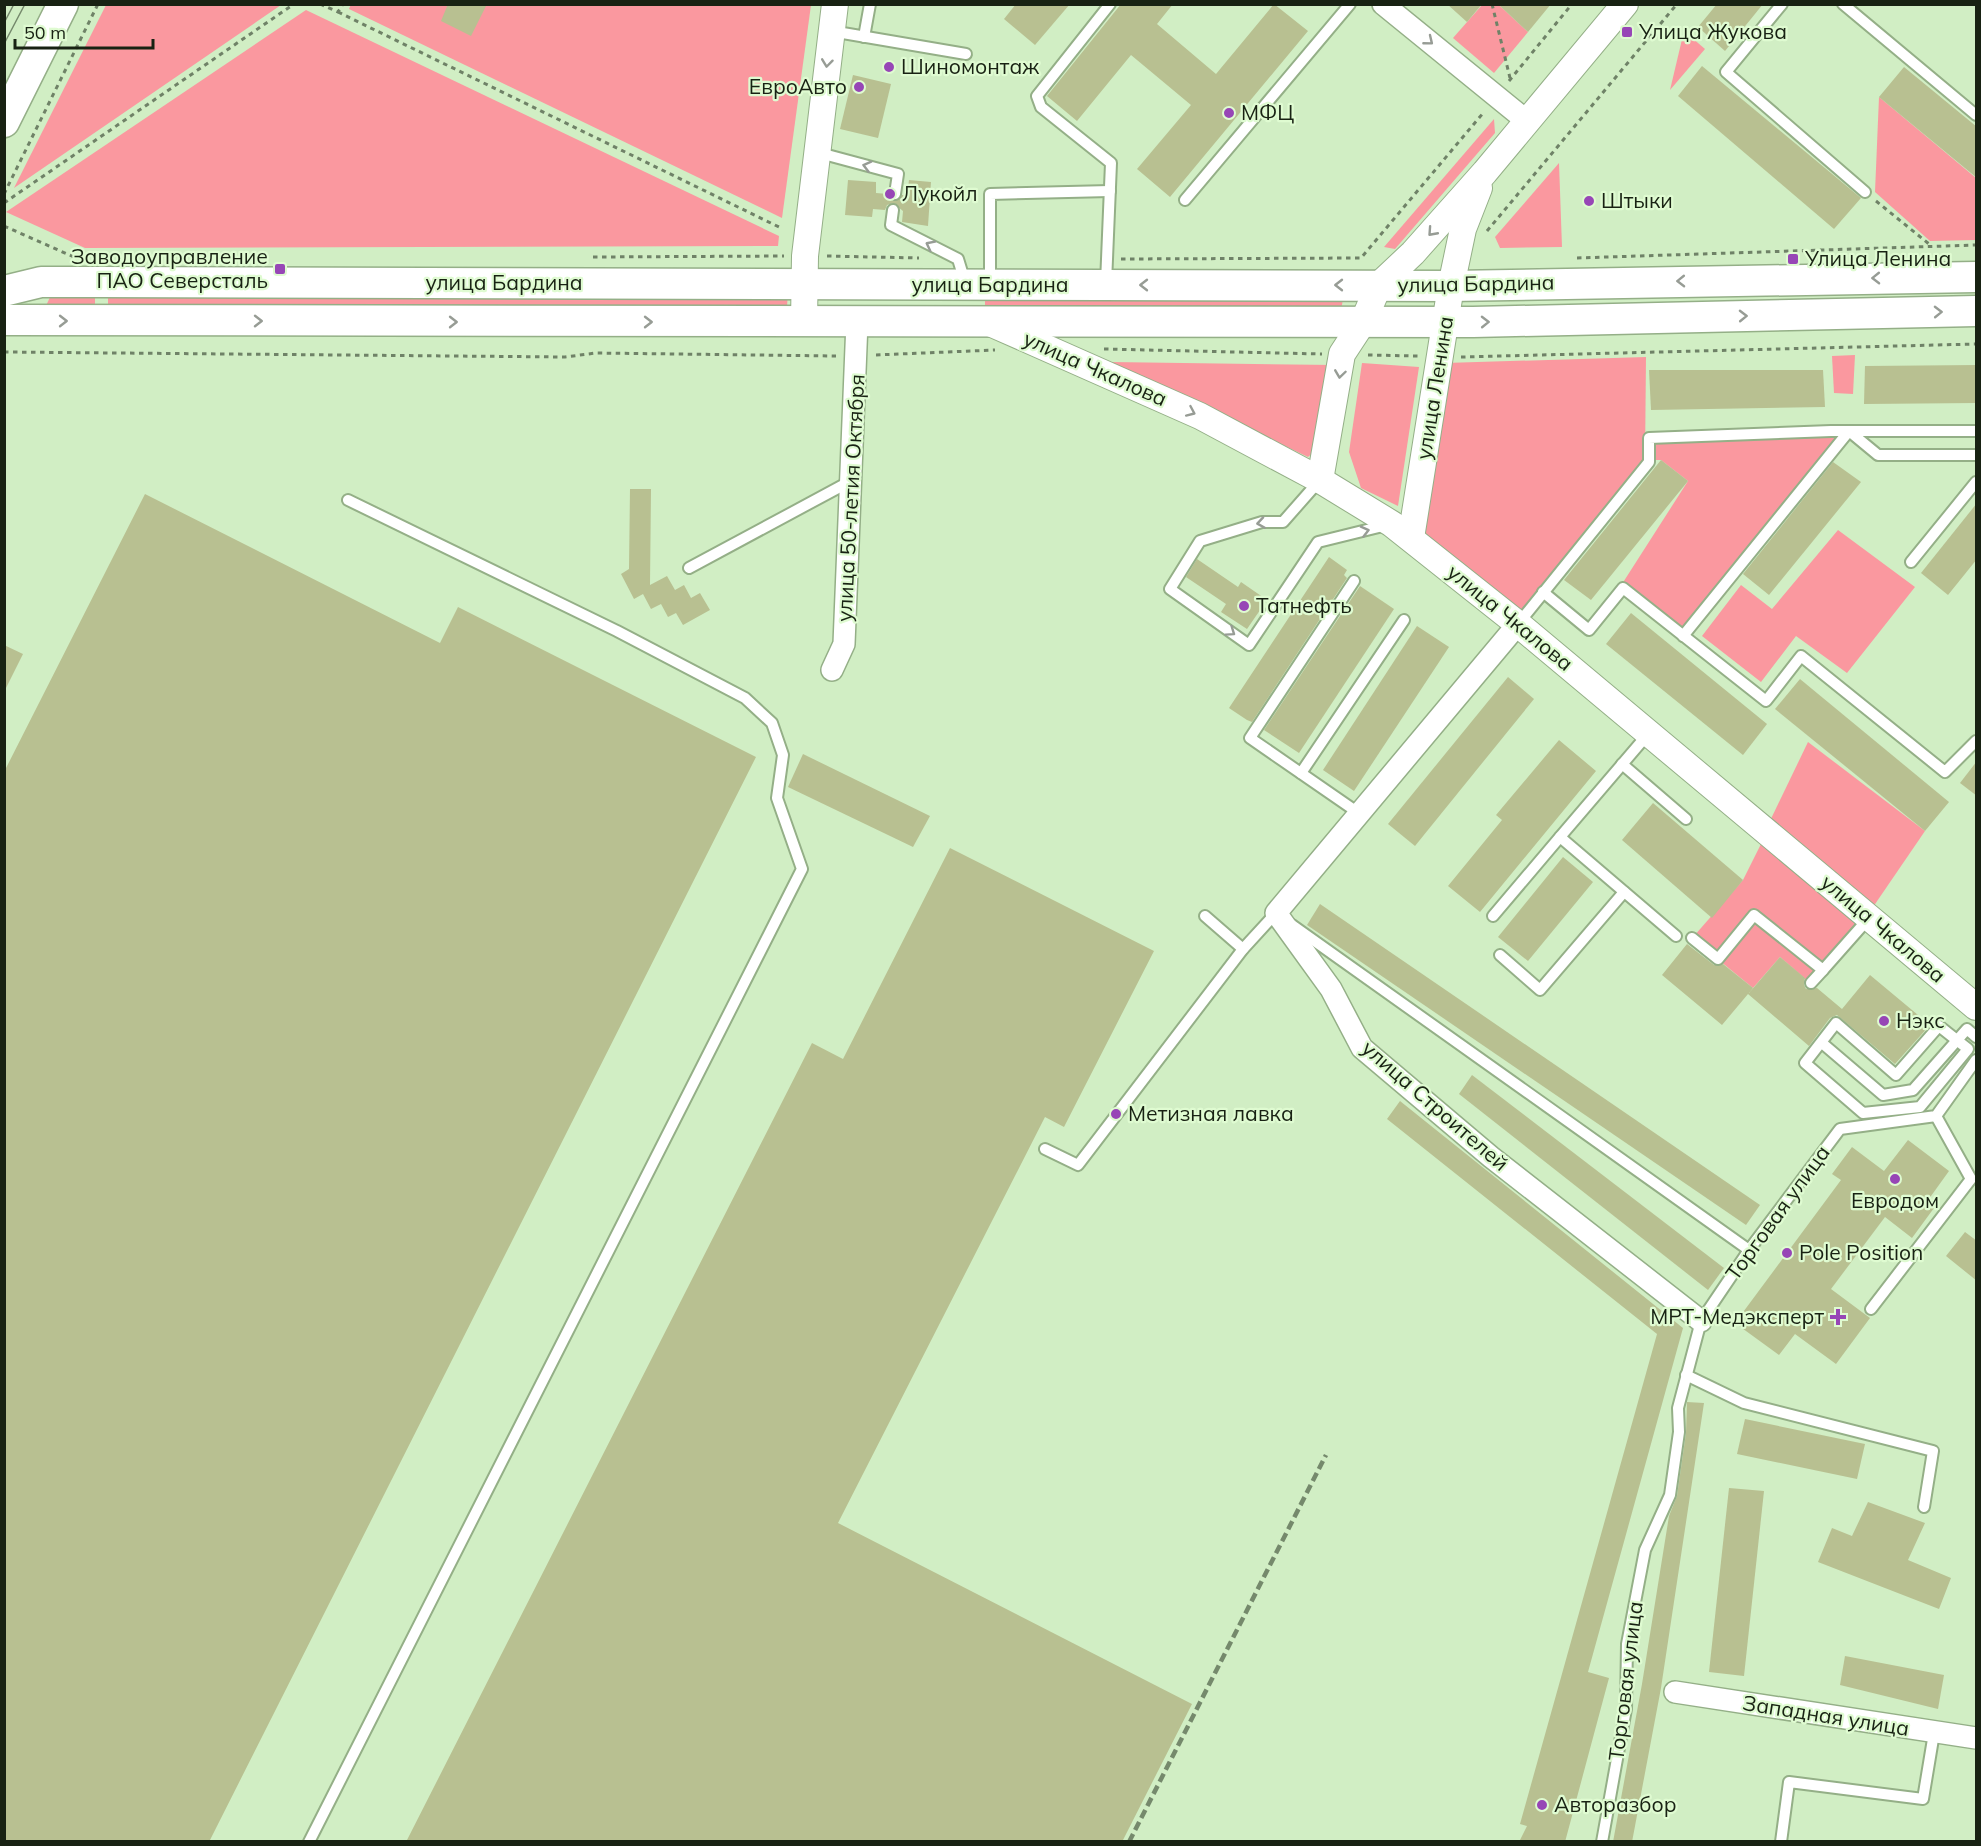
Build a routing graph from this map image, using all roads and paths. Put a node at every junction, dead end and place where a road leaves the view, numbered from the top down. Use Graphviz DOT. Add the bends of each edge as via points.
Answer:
graph roads {
  1 [pos="63,4"];
  2 [pos="98,4"];
  3 [pos="294,4"];
  4 [pos="320,4"];
  5 [pos="342,4"];
  6 [pos="835,4"];
  7 [pos="870,4"];
  8 [pos="1110,4"];
  9 [pos="1350,4"];
  10 [pos="1383,4"];
  11 [pos="1492,4"];
  12 [pos="1572,4"];
  13 [pos="1625,4"];
  14 [pos="1677,4"];
  15 [pos="1782,4"];
  16 [pos="1843,4"];
  17 [pos="338,12"];
  18 [pos="831,31"];
  19 [pos="864,37"];
  20 [pos="966,54"];
  21 [pos="1510,80"];
  22 [pos="1496,97"];
  23 [pos="1977,115"];
  24 [pos="4,122"];
  25 [pos="1528,122"];
  26 [pos="816,152"];
  27 [pos="1485,172"];
  28 [pos="1110,191"];
  29 [pos="1865,192"];
  30 [pos="4,194"];
  31 [pos="895,194"];
  32 [pos="1185,200"];
  33 [pos="4,203"];
  34 [pos="893,210"];
  35 [pos="4,226"];
  36 [pos="781,228"];
  37 [pos="1484,234"];
  38 [pos="1930,245"];
  39 [pos="1977,245"];
  40 [pos="590,257"];
  41 [pos="923,258"];
  42 [pos="1574,258"];
  43 [pos="82,261"];
  44 [pos="4,270"];
  45 [pos="804,270"];
  46 [pos="1106,272"];
  47 [pos="1977,277"];
  48 [pos="41,282"];
  49 [pos="294,282"];
  50 [pos="978,285"];
  51 [pos="1379,285"];
  52 [pos="1451,286"];
  53 [pos="4,291"];
  54 [pos="1977,311"];
  55 [pos="4,320"];
  56 [pos="984,320"];
  57 [pos="294,321"];
  58 [pos="857,322"];
  59 [pos="1363,322"];
  60 [pos="1445,322"];
  61 [pos="804,323"];
  62 [pos="4,352"];
  63 [pos="858,356"];
  64 [pos="1849,431"];
  65 [pos="1977,431"];
  66 [pos="1977,455"];
  67 [pos="1320,480"];
  68 [pos="849,482"];
  69 [pos="1977,482"];
  70 [pos="348,500"];
  71 [pos="1402,531"];
  72 [pos="1911,562"];
  73 [pos="689,568"];
  74 [pos="1354,581"];
  75 [pos="1543,592"];
  76 [pos="1404,620"];
  77 [pos="1518,624"];
  78 [pos="1683,636"];
  79 [pos="832,670"];
  80 [pos="1649,733"];
  81 [pos="1977,741"];
  82 [pos="1622,764"];
  83 [pos="1301,774"];
  84 [pos="1360,814"];
  85 [pos="1686,819"];
  86 [pos="1560,837"];
  87 [pos="1624,892"];
  88 [pos="1276,913"];
  89 [pos="1205,916"];
  90 [pos="1493,916"];
  91 [pos="1870,918"];
  92 [pos="1676,936"];
  93 [pos="1692,938"];
  94 [pos="1243,949"];
  95 [pos="1500,955"];
  96 [pos="1822,970"];
  97 [pos="1811,983"];
  98 [pos="1977,1007"];
  99 [pos="1977,1037"];
  100 [pos="1957,1040"];
  101 [pos="1822,1043"];
  102 [pos="1977,1060"];
  103 [pos="1936,1116"];
  104 [pos="1045,1149"];
  105 [pos="1974,1182"];
  106 [pos="1749,1250"];
  107 [pos="1871,1309"];
  108 [pos="1701,1321"];
  109 [pos="1686,1375"];
  110 [pos="1924,1507"];
  111 [pos="1675,1692"];
  112 [pos="1934,1732"];
  113 [pos="1977,1738"];
  114 [pos="309,1842"];
  115 [pos="1602,1842"];
  116 [pos="1781,1842"];
  1 -- 24 [label="main road"];
  2 -- 30 [label="path"];
  3 -- 33 [label="path"];
  4 -- 17 [label="path"];
  5 -- 17 [label="path"];
  6 -- 18 [label="street"];
  7 -- 19 [label="lane"];
  8 -- 28 [label="lane" via="1037,96 1041,107 1111,163"];
  9 -- 32 [label="lane"];
  10 -- 22 [label="street, one-way"];
  11 -- 21 [label="path"];
  12 -- 21 [label="path"];
  13 -- 25 [label="street, улица Ленина"];
  14 -- 37 [label="path"];
  15 -- 29 [label="lane" via="1726,72"];
  16 -- 23 [label="lane"];
  17 -- 36 [label="path"];
  18 -- 19 [label="lane"];
  18 -- 26 [label="street, one-way"];
  19 -- 20 [label="lane"];
  21 -- 22 [label="path"];
  22 -- 25 [label="street"];
  22 -- 46 [label="path" via="1361,258"];
  25 -- 27 [label="street, улица Ленина"];
  31 -- 26 [label="lane, one-way" via="898,174"];
  26 -- 45 [label="street"];
  27 -- 51 [label="street, улица Ленина, one-way"];
  27 -- 52 [label="street, улица Ленина" via="1463,229"];
  28 -- 46 [label="lane"];
  28 -- 50 [label="lane" via="990,194"];
  29 -- 38 [label="path"];
  50 -- 34 [label="lane, one-way" via="958,259 891,225"];
  35 -- 43 [label="path"];
  38 -- 39 [label="path"];
  38 -- 42 [label="path"];
  40 -- 45 [label="path"];
  41 -- 45 [label="path"];
  44 -- 48 [label="main road"];
  45 -- 49 [label="main road, улица Бардина"];
  45 -- 50 [label="main road, улица Бардина"];
  45 -- 61 [label="street"];
  46 -- 50 [label="main road, улица Бардина"];
  51 -- 46 [label="main road, улица Бардина, one-way"];
  47 -- 52 [label="main road, улица Бардина, one-way"];
  48 -- 49 [label="main road, улица Бардина"];
  48 -- 53 [label="main road, улица Бардина"];
  49 -- 57 [label="main road"];
  51 -- 52 [label="main road, улица Бардина"];
  51 -- 59 [label="street, улица Ленина"];
  52 -- 60 [label="street, улица Ленина"];
  60 -- 54 [label="main road, улица Бардина, one-way"];
  55 -- 57 [label="main road, улица Бардина, one-way"];
  56 -- 58 [label="main road, улица Бардина"];
  56 -- 59 [label="main road, улица Бардина"];
  56 -- 67 [label="street, улица Чкалова, one-way" via="1200,416"];
  57 -- 61 [label="main road, улица Бардина, one-way"];
  58 -- 61 [label="main road, улица Бардина"];
  58 -- 63 [label="street, улица 50-летия Октября"];
  59 -- 60 [label="main road, улица Бардина"];
  59 -- 67 [label="street, улица Ленина, one-way" via="1342,354"];
  60 -- 71 [label="street, улица Ленина"];
  62 -- 63 [label="path"];
  63 -- 68 [label="street, улица 50-летия Октября"];
  64 -- 65 [label="lane"];
  64 -- 66 [label="lane" via="1878,455"];
  64 -- 75 [label="lane" via="1649,438 1649,462"];
  64 -- 78 [label="lane"];
  67 -- 71 [label="street, улица Чкалова"];
  67 -- 71 [label="lane, one-way" via="1283,522 1262,522 1200,541 1170,589 1249,645 1318,542"];
  68 -- 73 [label="lane"];
  68 -- 79 [label="street, улица 50-летия Октября" via="844,644"];
  69 -- 72 [label="lane"];
  70 -- 114 [label="lane" via="745,698 772,723 783,755 777,798 802,868"];
  71 -- 77 [label="street, улица Чкалова"];
  74 -- 83 [label="lane" via="1250,738"];
  75 -- 77 [label="lane"];
  75 -- 78 [label="lane" via="1589,630 1623,588"];
  76 -- 83 [label="lane"];
  77 -- 80 [label="street, улица Чкалова"];
  77 -- 84 [label="street"];
  78 -- 81 [label="lane" via="1766,701 1801,656 1945,772"];
  80 -- 82 [label="lane"];
  80 -- 91 [label="street, улица Чкалова"];
  82 -- 85 [label="lane"];
  82 -- 86 [label="lane"];
  83 -- 84 [label="lane"];
  84 -- 88 [label="street"];
  86 -- 87 [label="lane"];
  86 -- 90 [label="lane"];
  87 -- 92 [label="lane"];
  87 -- 95 [label="lane" via="1540,990"];
  88 -- 94 [label="lane"];
  88 -- 106 [label="lane"];
  88 -- 108 [label="street, улица Строителей" via="1331,989 1362,1048 1491,1157"];
  89 -- 94 [label="lane"];
  91 -- 96 [label="lane"];
  91 -- 98 [label="street, улица Чкалова"];
  93 -- 96 [label="lane" via="1718,959 1754,915"];
  94 -- 104 [label="lane" via="1078,1165"];
  96 -- 97 [label="lane"];
  99 -- 100 [label="lane" via="1967,1029"];
  100 -- 101 [label="lane" via="1913,1090 1882,1095"];
  100 -- 101 [label="lane" via="1939,1026 1896,1075 1836,1023"];
  100 -- 101 [label="lane" via="1968,1049 1920,1107 1863,1113 1804,1063"];
  102 -- 103 [label="lane"];
  103 -- 105 [label="lane"];
  103 -- 106 [label="lane, Торговая улица" via="1840,1129"];
  105 -- 107 [label="lane"];
  106 -- 108 [label="lane, Торговая улица"];
  108 -- 109 [label="lane, Торговая улица"];
  109 -- 110 [label="lane" via="1744,1402 1932,1451"];
  109 -- 115 [label="lane, Торговая улица" via="1678,1408 1679,1432 1670,1495 1645,1550 1627,1644 1626,1709"];
  111 -- 112 [label="street, Западная улица"];
  112 -- 113 [label="street, Западная улица"];
  112 -- 116 [label="lane" via="1923,1799 1789,1782"];
}
